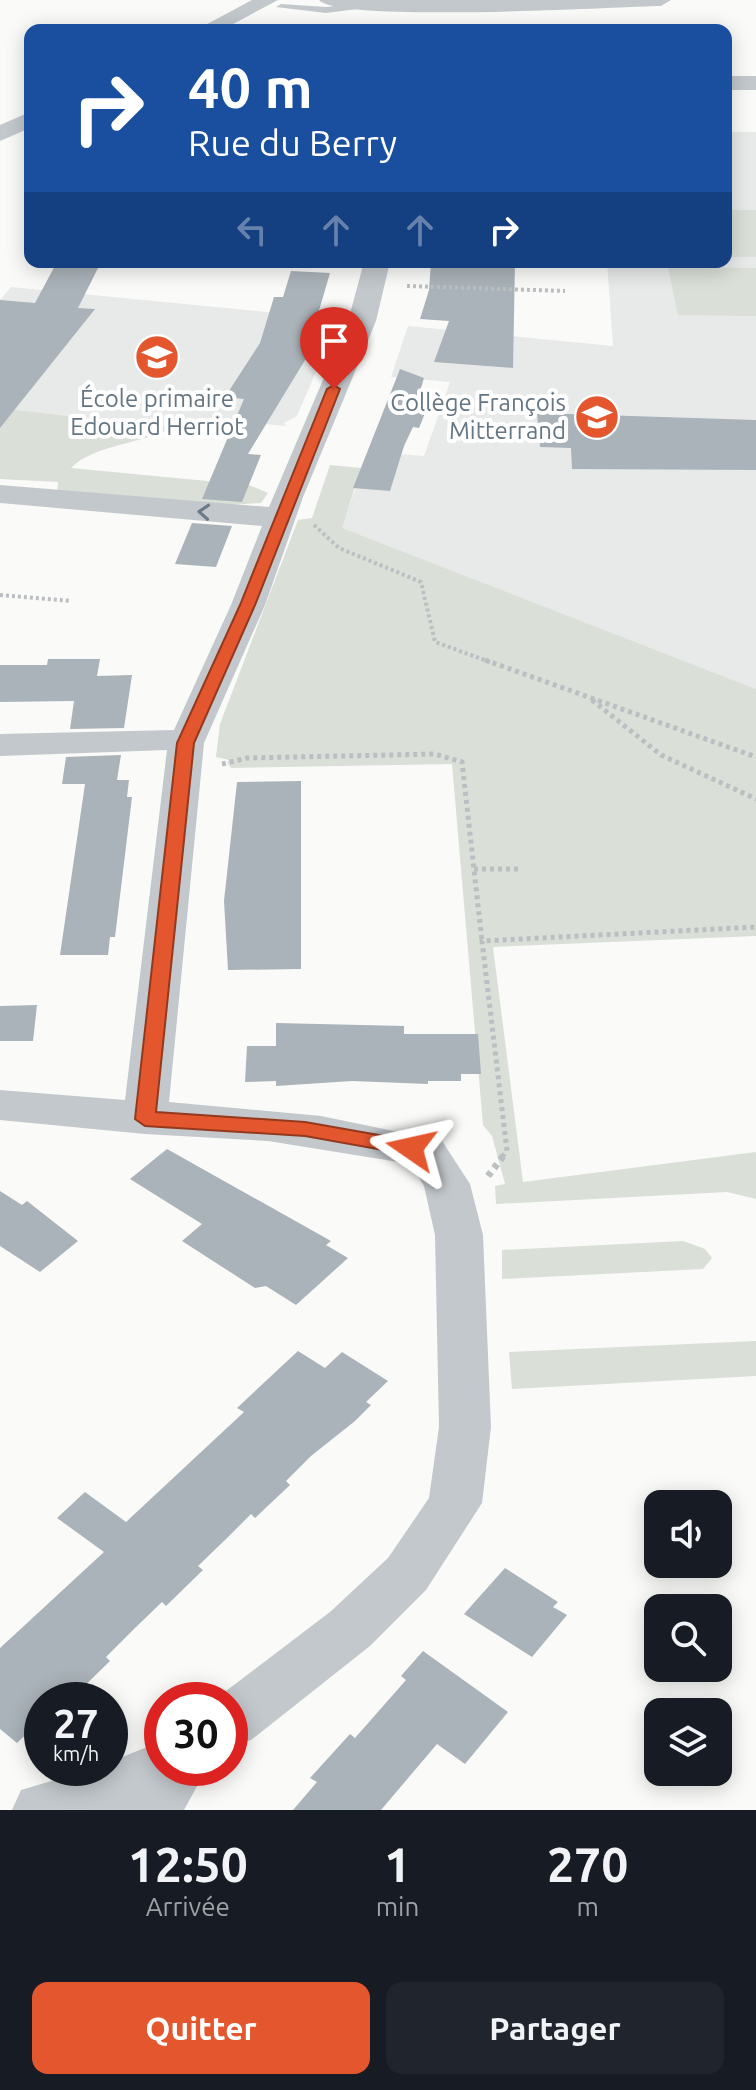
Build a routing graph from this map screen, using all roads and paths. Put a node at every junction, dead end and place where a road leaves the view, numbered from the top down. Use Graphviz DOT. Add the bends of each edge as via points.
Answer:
graph roads {
  1 [pos="329,0"];
  2 [pos="661,0"];
  3 [pos="275,4"];
  4 [pos="361,6"];
  5 [pos="222,24"];
  6 [pos="732,83"];
  7 [pos="756,83"];
  8 [pos="24,122"];
  9 [pos="0,134"];
  10 [pos="373,274"];
  11 [pos="565,291"];
  12 [pos="0,494"];
  13 [pos="282,518"];
  14 [pos="0,595"];
  15 [pos="71,601"];
  16 [pos="589,697"];
  17 [pos="0,745"];
  18 [pos="185,753"];
  19 [pos="756,757"];
  20 [pos="756,799"];
  21 [pos="474,869"];
  22 [pos="522,869"];
  23 [pos="756,927"];
  24 [pos="482,941"];
  25 [pos="0,1105"];
  26 [pos="145,1119"];
  27 [pos="447,1184"];
  28 [pos="248,1708"];
  29 [pos="144,1776"];
  30 [pos="166,1786"];
  31 [pos="42,1810"];
  32 [pos="151,1810"];
  1 -- 4 [label="street"];
  2 -- 4 [label="street"];
  3 -- 4 [label="lane" via="326,10"];
  3 -- 5 [label="street"];
  6 -- 7 [label="street"];
  8 -- 9 [label="street"];
  10 -- 11 [label="path"];
  10 -- 13 [label="street" via="362,321"];
  13 -- 12 [label="street, one-way"];
  13 -- 16 [label="path" via="318,526 339,548 421,582 435,642"];
  13 -- 18 [label="street"];
  14 -- 15 [label="path"];
  16 -- 19 [label="path"];
  16 -- 20 [label="path" via="661,755"];
  17 -- 18 [label="street" via="164,739"];
  18 -- 21 [label="path" via="228,765 247,758 448,757 462,762"];
  18 -- 26 [label="street"];
  21 -- 22 [label="path"];
  21 -- 24 [label="path"];
  23 -- 24 [label="path"];
  24 -- 27 [label="path" via="507,1151 483,1183"];
  25 -- 26 [label="street"];
  26 -- 27 [label="street" via="305,1129 395,1144 426,1152"];
  27 -- 28 [label="street" via="459,1235 465,1427 455,1503 407,1574 350,1629"];
  29 -- 31 [label="street"];
  30 -- 32 [label="street"];
}
